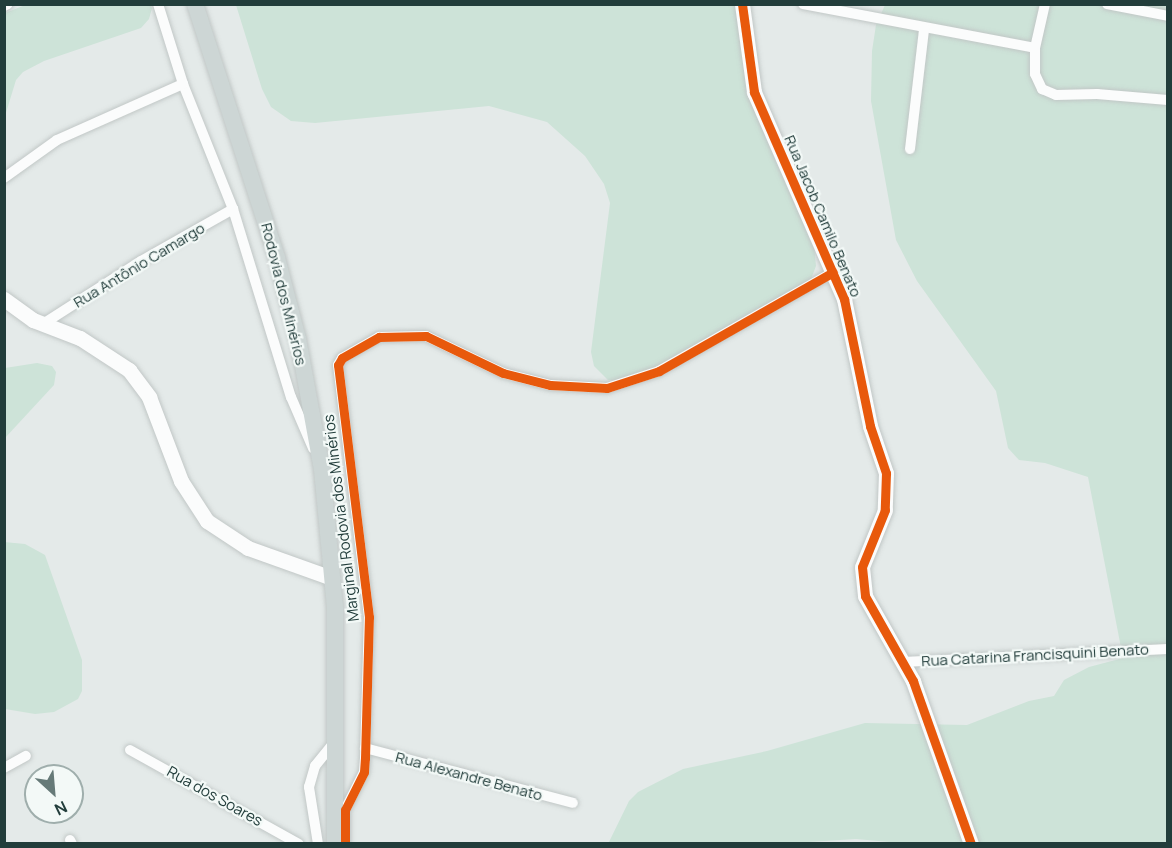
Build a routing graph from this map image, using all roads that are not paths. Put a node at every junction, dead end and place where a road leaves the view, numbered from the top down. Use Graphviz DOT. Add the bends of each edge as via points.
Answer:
graph roads {
  1 [pos="158,4"];
  2 [pos="195,4"];
  3 [pos="742,4"];
  4 [pos="803,4"];
  5 [pos="1045,4"];
  6 [pos="1107,4"];
  7 [pos="1167,16"];
  8 [pos="924,29"];
  9 [pos="1035,48"];
  10 [pos="183,84"];
  11 [pos="1167,100"];
  12 [pos="910,149"];
  13 [pos="4,178"];
  14 [pos="233,208"];
  15 [pos="833,272"];
  16 [pos="4,299"];
  17 [pos="46,322"];
  18 [pos="322,470"];
  19 [pos="332,578"];
  20 [pos="1167,649"];
  21 [pos="903,662"];
  22 [pos="335,741"];
  23 [pos="365,748"];
  24 [pos="130,750"];
  25 [pos="26,756"];
  26 [pos="4,768"];
  27 [pos="573,803"];
  28 [pos="299,843"];
  29 [pos="318,843"];
  30 [pos="335,843"];
  31 [pos="345,843"];
  32 [pos="971,843"];
  1 -- 10 [label="street"];
  2 -- 18 [label="main road, Rodovia dos Minérios" via="280,270 298,339"];
  3 -- 15 [label="street, Rua Jacob Camilo Benato" via="754,92"];
  4 -- 8 [label="street"];
  5 -- 9 [label="street"];
  6 -- 7 [label="street"];
  8 -- 9 [label="street"];
  8 -- 12 [label="street"];
  9 -- 11 [label="street" via="1035,74 1047,93"];
  10 -- 13 [label="street" via="57,140"];
  10 -- 14 [label="street"];
  14 -- 17 [label="street, Rua Antônio Camargo"];
  14 -- 18 [label="street" via="291,397"];
  15 -- 21 [label="street, Rua Jacob Camilo Benato" via="844,299 870,426 886,473 885,510 862,567 863,586"];
  15 -- 23 [label="street, Marginal Rodovia dos Minérios" via="717,340 626,385 550,386 503,373 426,336 379,337 351,351 338,365 369,617"];
  16 -- 17 [label="street" via="33,320"];
  17 -- 19 [label="street" via="116,359 129,370 149,397 181,481 207,521 248,548"];
  18 -- 19 [label="main road, Rodovia dos Minérios"];
  19 -- 22 [label="main road, Rodovia dos Minérios"];
  20 -- 21 [label="street, Rua Catarina Francisquini Benato"];
  21 -- 32 [label="street, Rua Jacob Camilo Benato"];
  22 -- 29 [label="street" via="315,766 309,787"];
  22 -- 30 [label="main road, Rodovia dos Minérios"];
  23 -- 27 [label="street, Rua Alexandre Benato"];
  23 -- 31 [label="street, Marginal Rodovia dos Minérios" via="364,772 345,810"];
  24 -- 28 [label="street, Rua dos Soares"];
  25 -- 26 [label="street"];
}
